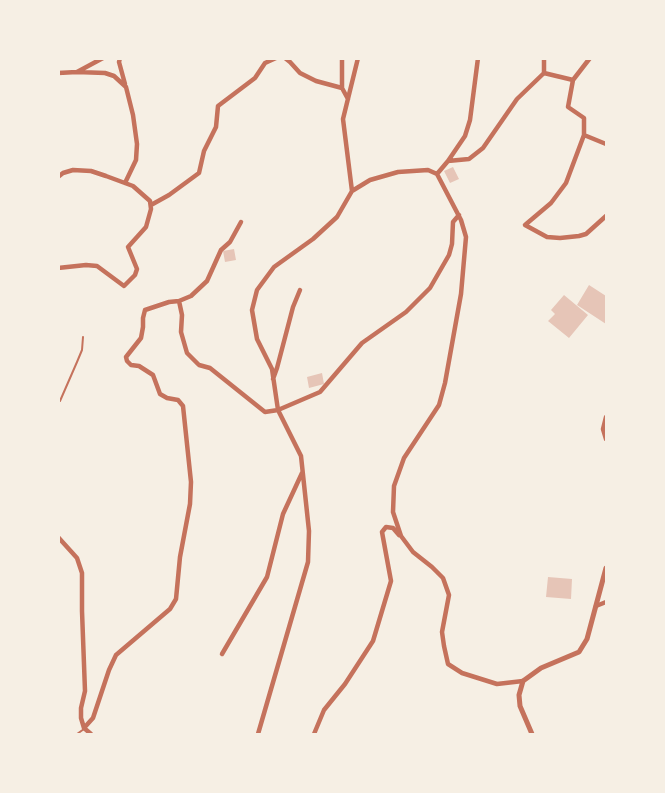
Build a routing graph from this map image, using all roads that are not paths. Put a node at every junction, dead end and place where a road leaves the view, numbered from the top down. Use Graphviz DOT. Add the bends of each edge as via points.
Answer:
graph roads {
  1 [pos="103,58"];
  2 [pos="120,58"];
  3 [pos="276,58"];
  4 [pos="285,58"];
  5 [pos="342,58"];
  6 [pos="358,58"];
  7 [pos="478,58"];
  8 [pos="544,58"];
  9 [pos="590,58"];
  10 [pos="77,72"];
  11 [pos="58,73"];
  12 [pos="544,73"];
  13 [pos="573,80"];
  14 [pos="126,87"];
  15 [pos="342,88"];
  16 [pos="348,99"];
  17 [pos="584,135"];
  18 [pos="606,144"];
  19 [pos="448,161"];
  20 [pos="437,174"];
  21 [pos="58,177"];
  22 [pos="126,183"];
  23 [pos="352,191"];
  24 [pos="151,205"];
  25 [pos="459,215"];
  26 [pos="606,216"];
  27 [pos="241,222"];
  28 [pos="58,268"];
  29 [pos="300,290"];
  30 [pos="179,301"];
  31 [pos="83,337"];
  32 [pos="273,379"];
  33 [pos="58,400"];
  34 [pos="278,410"];
  35 [pos="606,417"];
  36 [pos="606,439"];
  37 [pos="303,471"];
  38 [pos="401,536"];
  39 [pos="58,537"];
  40 [pos="606,568"];
  41 [pos="606,602"];
  42 [pos="596,606"];
  43 [pos="222,654"];
  44 [pos="523,681"];
  45 [pos="84,728"];
  46 [pos="77,735"];
  47 [pos="91,735"];
  48 [pos="258,735"];
  49 [pos="314,735"];
  50 [pos="532,735"];
  1 -- 10 [label="street"];
  2 -- 14 [label="street"];
  3 -- 24 [label="street" via="218,106 216,127 199,173"];
  4 -- 15 [label="street" via="300,73"];
  5 -- 15 [label="street"];
  6 -- 16 [label="street"];
  7 -- 19 [label="street" via="470,120 465,136"];
  8 -- 12 [label="street"];
  9 -- 13 [label="street"];
  10 -- 11 [label="street"];
  10 -- 14 [label="street" via="105,73"];
  12 -- 13 [label="street"];
  12 -- 19 [label="street" via="517,99 483,148 469,159"];
  13 -- 17 [label="street" via="568,107 584,118"];
  14 -- 22 [label="street" via="137,144 136,160"];
  15 -- 16 [label="street"];
  16 -- 23 [label="street" via="343,119"];
  17 -- 18 [label="street"];
  17 -- 26 [label="street" via="566,183 551,203 525,225 547,237 579,236"];
  19 -- 20 [label="street"];
  20 -- 23 [label="street" via="428,170 398,172 370,180"];
  20 -- 25 [label="street"];
  21 -- 22 [label="street" via="73,170 91,171"];
  22 -- 24 [label="street" via="142,193"];
  23 -- 32 [label="street" via="337,217 274,267 257,290 252,310 257,339"];
  24 -- 28 [label="street" via="146,226 129,246 137,269 124,286 97,266"];
  25 -- 34 [label="street" via="453,222 449,255 430,288 406,312 362,343 320,392"];
  25 -- 38 [label="street" via="466,237 451,350 439,405 404,458 394,486 393,512"];
  27 -- 30 [label="street" via="221,250 207,281"];
  29 -- 32 [label="street"];
  30 -- 34 [label="street" via="187,353 265,412"];
  30 -- 45 [label="street" via="146,310 141,338 126,357 131,365 153,375 160,394 178,400 183,406 191,482 176,599 170,609 116,655 93,718"];
  31 -- 33 [label="lane" via="82,350"];
  32 -- 34 [label="street"];
  34 -- 37 [label="street" via="301,456"];
  35 -- 36 [label="street"];
  37 -- 43 [label="street" via="283,513 267,577"];
  37 -- 48 [label="street" via="308,562"];
  38 -- 44 [label="street" via="443,578 449,595 442,632 448,664 462,673 497,684"];
  38 -- 49 [label="street" via="393,528 386,527 382,532 391,581 373,641 324,710"];
  39 -- 45 [label="street" via="77,558 82,573"];
  40 -- 42 [label="street"];
  41 -- 42 [label="street"];
  42 -- 44 [label="street" via="579,652 541,668"];
  44 -- 50 [label="street" via="520,706"];
  45 -- 46 [label="lane"];
  45 -- 47 [label="street"];
}
